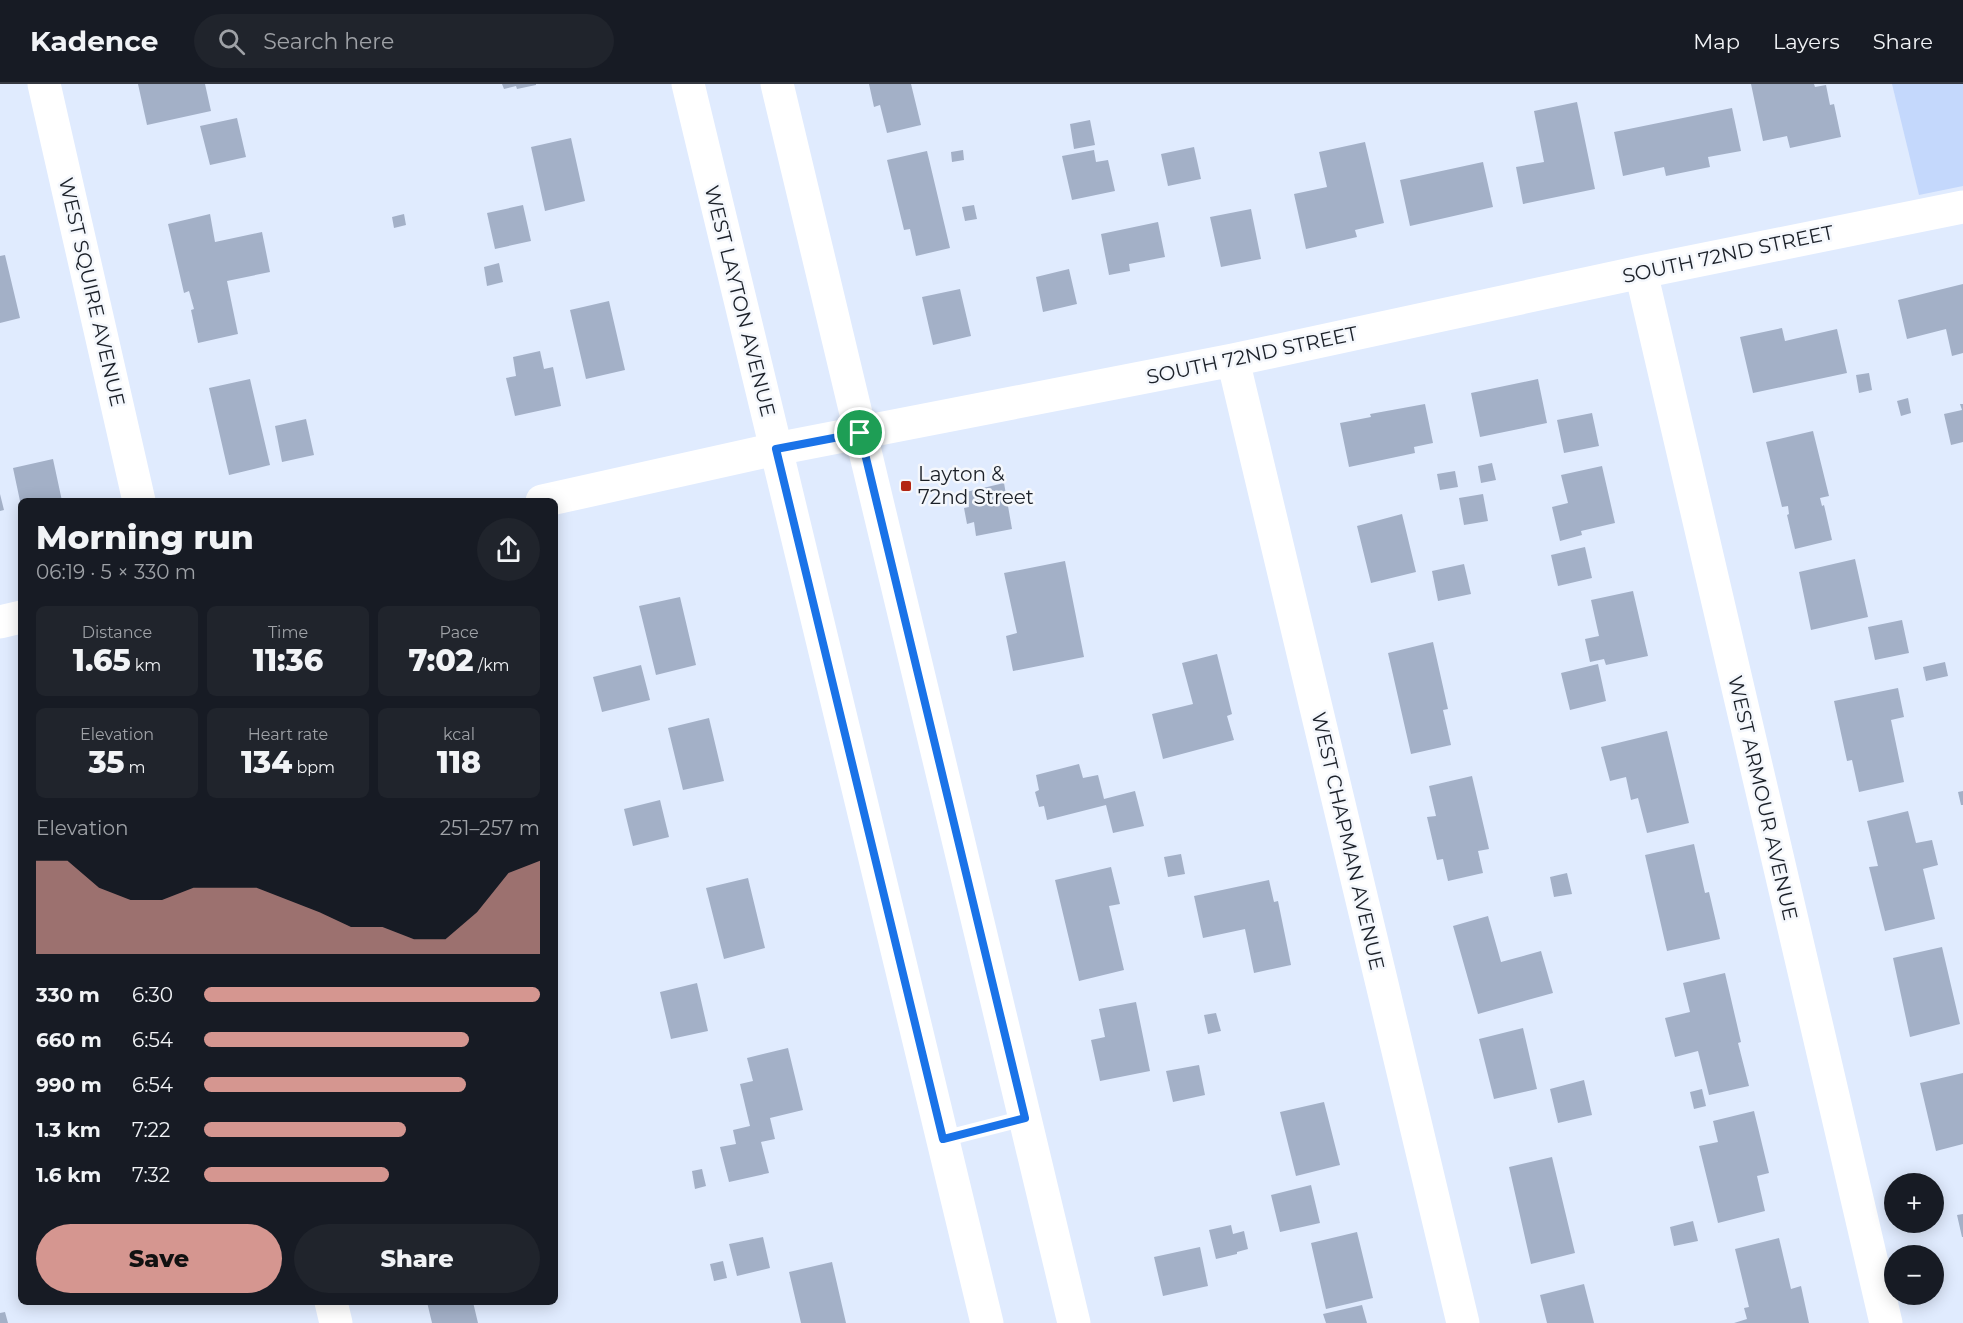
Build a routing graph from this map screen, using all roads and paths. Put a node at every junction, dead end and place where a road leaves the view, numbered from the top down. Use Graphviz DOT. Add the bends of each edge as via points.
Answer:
graph roads {
  1 [pos="44,84"];
  2 [pos="688,84"];
  3 [pos="777,84"];
  4 [pos="1963,207"];
  5 [pos="1641,272"];
  6 [pos="1233,360"];
  7 [pos="860,433"];
  8 [pos="776,449"];
  9 [pos="138,498"];
  10 [pos="556,498"];
  11 [pos="18,618"];
  12 [pos="0,622"];
  13 [pos="1025,1118"];
  14 [pos="943,1139"];
  15 [pos="332,1305"];
  16 [pos="336,1323"];
  17 [pos="987,1323"];
  18 [pos="1074,1323"];
  19 [pos="1463,1323"];
  20 [pos="1886,1323"];
  1 -- 9 [label="street, WEST SQUIRE AVENUE"];
  2 -- 8 [label="street, WEST LAYTON AVENUE"];
  3 -- 7 [label="street"];
  4 -- 5 [label="street, SOUTH 72ND STREET"];
  5 -- 6 [label="street, SOUTH 72ND STREET"];
  5 -- 20 [label="street, WEST ARMOUR AVENUE"];
  6 -- 7 [label="street, SOUTH 72ND STREET"];
  6 -- 19 [label="street, WEST CHAPMAN AVENUE"];
  7 -- 8 [label="street, SOUTH 72ND STREET"];
  7 -- 13 [label="street"];
  8 -- 10 [label="street, SOUTH 72ND STREET"];
  8 -- 14 [label="street, WEST LAYTON AVENUE"];
  11 -- 12 [label="street"];
  13 -- 14 [label="lane"];
  13 -- 18 [label="street"];
  14 -- 17 [label="street, WEST LAYTON AVENUE"];
  15 -- 16 [label="street"];
}
